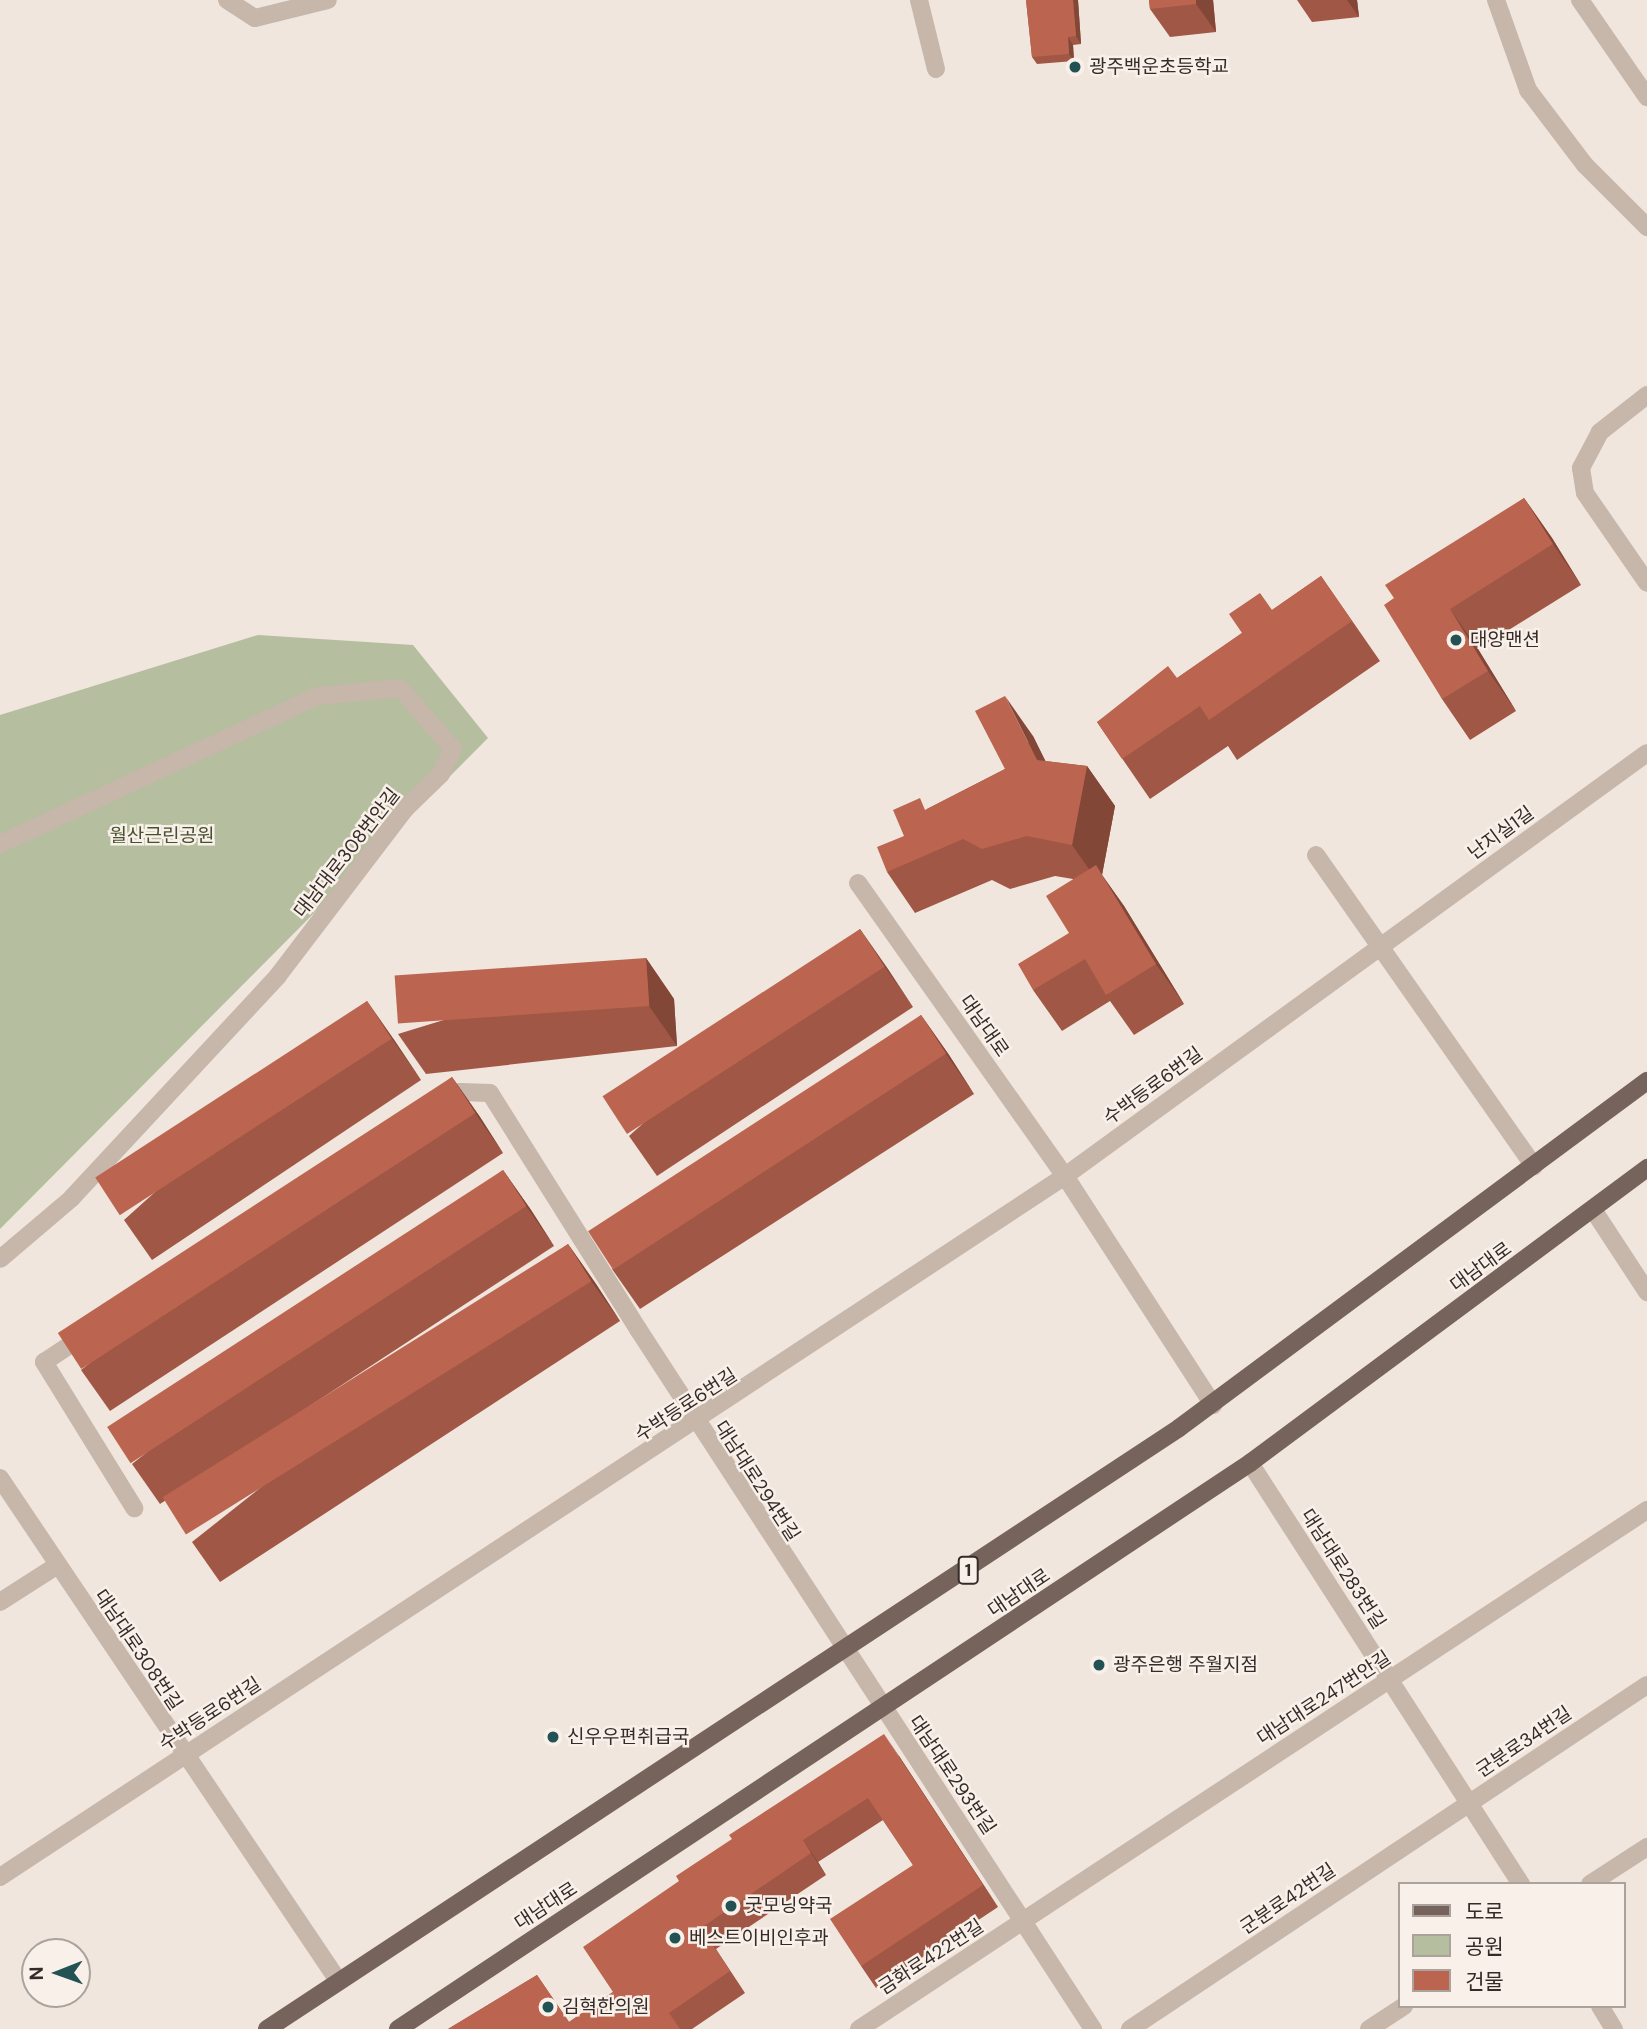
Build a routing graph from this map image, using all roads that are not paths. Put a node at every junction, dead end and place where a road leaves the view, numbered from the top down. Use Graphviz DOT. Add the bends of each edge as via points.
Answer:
graph roads {
  1 [pos="227,0"];
  2 [pos="328,0"];
  3 [pos="919,0"];
  4 [pos="1496,0"];
  5 [pos="1580,0"];
  6 [pos="936,69"];
  7 [pos="1647,96"];
  8 [pos="1647,227"];
  9 [pos="1647,395"];
  10 [pos="1647,583"];
  11 [pos="1647,753"];
  12 [pos="0,844"];
  13 [pos="1316,855"];
  14 [pos="858,883"];
  15 [pos="1380,947"];
  16 [pos="1647,1081"];
  17 [pos="430,1109"];
  18 [pos="1534,1166"];
  19 [pos="1647,1168"];
  20 [pos="1065,1176"];
  21 [pos="1594,1211"];
  22 [pos="0,1259"];
  23 [pos="1647,1292"];
  24 [pos="103,1324"];
  25 [pos="1213,1405"];
  26 [pos="696,1424"];
  27 [pos="1250,1463"];
  28 [pos="0,1478"];
  29 [pos="134,1508"];
  30 [pos="1647,1510"];
  31 [pos="56,1566"];
  32 [pos="0,1602"];
  33 [pos="844,1654"];
  34 [pos="1390,1680"];
  35 [pos="1647,1685"];
  36 [pos="883,1711"];
  37 [pos="184,1756"];
  38 [pos="1469,1803"];
  39 [pos="1647,1847"];
  40 [pos="0,1877"];
  41 [pos="1520,1882"];
  42 [pos="1593,1882"];
  43 [pos="1025,1921"];
  44 [pos="339,1982"];
  45 [pos="1401,2008"];
  46 [pos="1601,2008"];
  47 [pos="267,2029"];
  48 [pos="398,2029"];
  49 [pos="859,2029"];
  50 [pos="1093,2029"];
  51 [pos="1130,2029"];
  52 [pos="1369,2029"];
  53 [pos="1614,2029"];
  1 -- 2 [label="street" via="239,13 260,18"];
  3 -- 6 [label="street"];
  4 -- 8 [label="street" via="1528,90 1585,166"];
  5 -- 7 [label="street"];
  9 -- 10 [label="street" via="1587,446 1581,468 1585,493"];
  11 -- 15 [label="street, 난지실1길"];
  12 -- 22 [label="street, 대남대로308번안길" via="318,696 400,688 453,749 441,775 405,809 278,976 72,1198"];
  13 -- 15 [label="street"];
  14 -- 20 [label="street, 대남대로"];
  15 -- 18 [label="street"];
  15 -- 20 [label="street, 수박등로6번길"];
  16 -- 18 [label="main road, 1"];
  17 -- 26 [label="street, 대남대로294번길" via="460,1092 490,1093"];
  18 -- 25 [label="main road, 1"];
  19 -- 21 [label="main road, 대남대로"];
  20 -- 25 [label="street, 대남대로"];
  20 -- 26 [label="street, 수박등로6번길"];
  21 -- 23 [label="street"];
  21 -- 27 [label="main road, 대남대로"];
  24 -- 29 [label="street" via="44,1362"];
  25 -- 33 [label="main road, 1"];
  26 -- 33 [label="street, 대남대로294번길"];
  26 -- 37 [label="street, 수박등로6번길"];
  27 -- 34 [label="street, 대남대로283번길"];
  27 -- 36 [label="main road, 대남대로"];
  28 -- 31 [label="street, 대남대로308번길"];
  30 -- 34 [label="street, 대남대로247번안길"];
  31 -- 32 [label="street"];
  31 -- 37 [label="street, 대남대로308번길"];
  33 -- 36 [label="street, 대남대로293번길"];
  33 -- 44 [label="main road, 1"];
  34 -- 38 [label="street, 대남대로283번길"];
  34 -- 43 [label="street, 대남대로247번안길"];
  35 -- 38 [label="street, 군분로34번길"];
  36 -- 43 [label="street, 대남대로293번길"];
  36 -- 48 [label="main road, 대남대로"];
  37 -- 40 [label="street, 수박등로6번길"];
  37 -- 44 [label="street, 대남대로308번길"];
  38 -- 41 [label="street, 군분로34번길"];
  38 -- 51 [label="street, 군분로42번길"];
  39 -- 42 [label="street"];
  43 -- 49 [label="street, 금화로422번길"];
  43 -- 50 [label="street"];
  44 -- 47 [label="main road, 1"];
  45 -- 52 [label="street"];
  46 -- 53 [label="street"];
}
